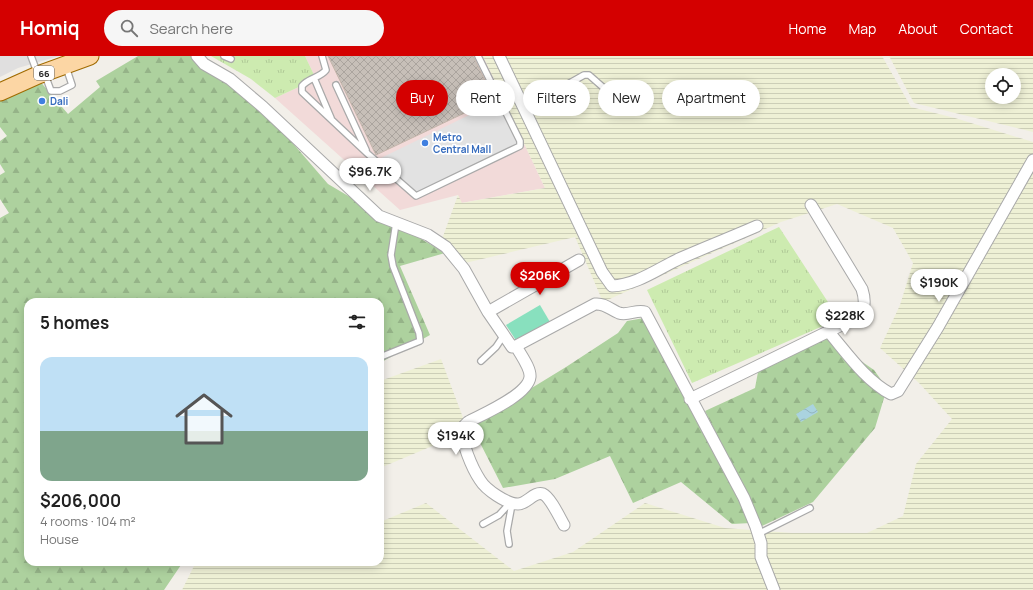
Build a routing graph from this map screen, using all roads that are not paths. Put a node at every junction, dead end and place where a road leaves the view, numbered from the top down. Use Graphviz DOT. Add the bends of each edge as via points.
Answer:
graph roads {
  1 [pos="31,56"];
  2 [pos="90,56"];
  3 [pos="197,56"];
  4 [pos="224,56"];
  5 [pos="322,56"];
  6 [pos="478,56"];
  7 [pos="498,56"];
  8 [pos="231,59"];
  9 [pos="65,65"];
  10 [pos="41,74"];
  11 [pos="314,78"];
  12 [pos="575,80"];
  13 [pos="598,83"];
  14 [pos="336,85"];
  15 [pos="0,92"];
  16 [pos="523,104"];
  17 [pos="529,116"];
  18 [pos="332,119"];
  19 [pos="368,154"];
  20 [pos="1033,160"];
  21 [pos="811,205"];
  22 [pos="396,223"];
  23 [pos="757,226"];
  24 [pos="579,260"];
  25 [pos="488,312"];
  26 [pos="828,330"];
  27 [pos="504,335"];
  28 [pos="516,346"];
  29 [pos="384,356"];
  30 [pos="480,361"];
  31 [pos="690,399"];
  32 [pos="511,503"];
  33 [pos="810,508"];
  34 [pos="483,524"];
  35 [pos="564,524"];
  36 [pos="758,534"];
  37 [pos="509,544"];
  38 [pos="774,590"];
  1 -- 10 [label="lane"];
  2 -- 9 [label="main road, 66"];
  3 -- 22 [label="street" via="204,64 230,79 263,107 379,216"];
  4 -- 8 [label="lane"];
  5 -- 11 [label="lane" via="326,70"];
  6 -- 19 [label="lane" via="520,141 520,146 416,196"];
  7 -- 16 [label="street"];
  9 -- 10 [label="main road, 66"];
  9 -- 10 [label="lane" via="72,85 60,91 51,91"];
  10 -- 15 [label="main road, 66"];
  11 -- 18 [label="lane"];
  11 -- 18 [label="lane" via="304,82 301,89"];
  12 -- 13 [label="lane" via="589,75"];
  14 -- 19 [label="lane"];
  17 -- 23 [label="street" via="602,272 612,286 621,286 638,280 681,258"];
  18 -- 19 [label="lane"];
  20 -- 26 [label="street" via="938,327 898,391 891,394 882,389 863,372"];
  21 -- 26 [label="street" via="862,289 866,300 863,311 856,318"];
  22 -- 25 [label="street" via="428,235 446,247 464,269"];
  22 -- 29 [label="lane" via="393,266 420,341"];
  24 -- 25 [label="street"];
  25 -- 27 [label="street"];
  26 -- 31 [label="street"];
  27 -- 28 [label="street" via="512,347"];
  27 -- 30 [label="lane" via="496,347"];
  28 -- 31 [label="street" via="595,304 600,303 620,314 641,311 648,316"];
  28 -- 32 [label="street" via="529,372 527,384 514,396 468,422 462,428 461,436 479,479"];
  31 -- 36 [label="street" via="732,475"];
  32 -- 34 [label="lane" via="499,515"];
  32 -- 35 [label="street" via="520,504 537,494 543,494"];
  32 -- 37 [label="lane" via="507,531"];
  33 -- 36 [label="lane"];
  36 -- 38 [label="street" via="761,557"];
}
